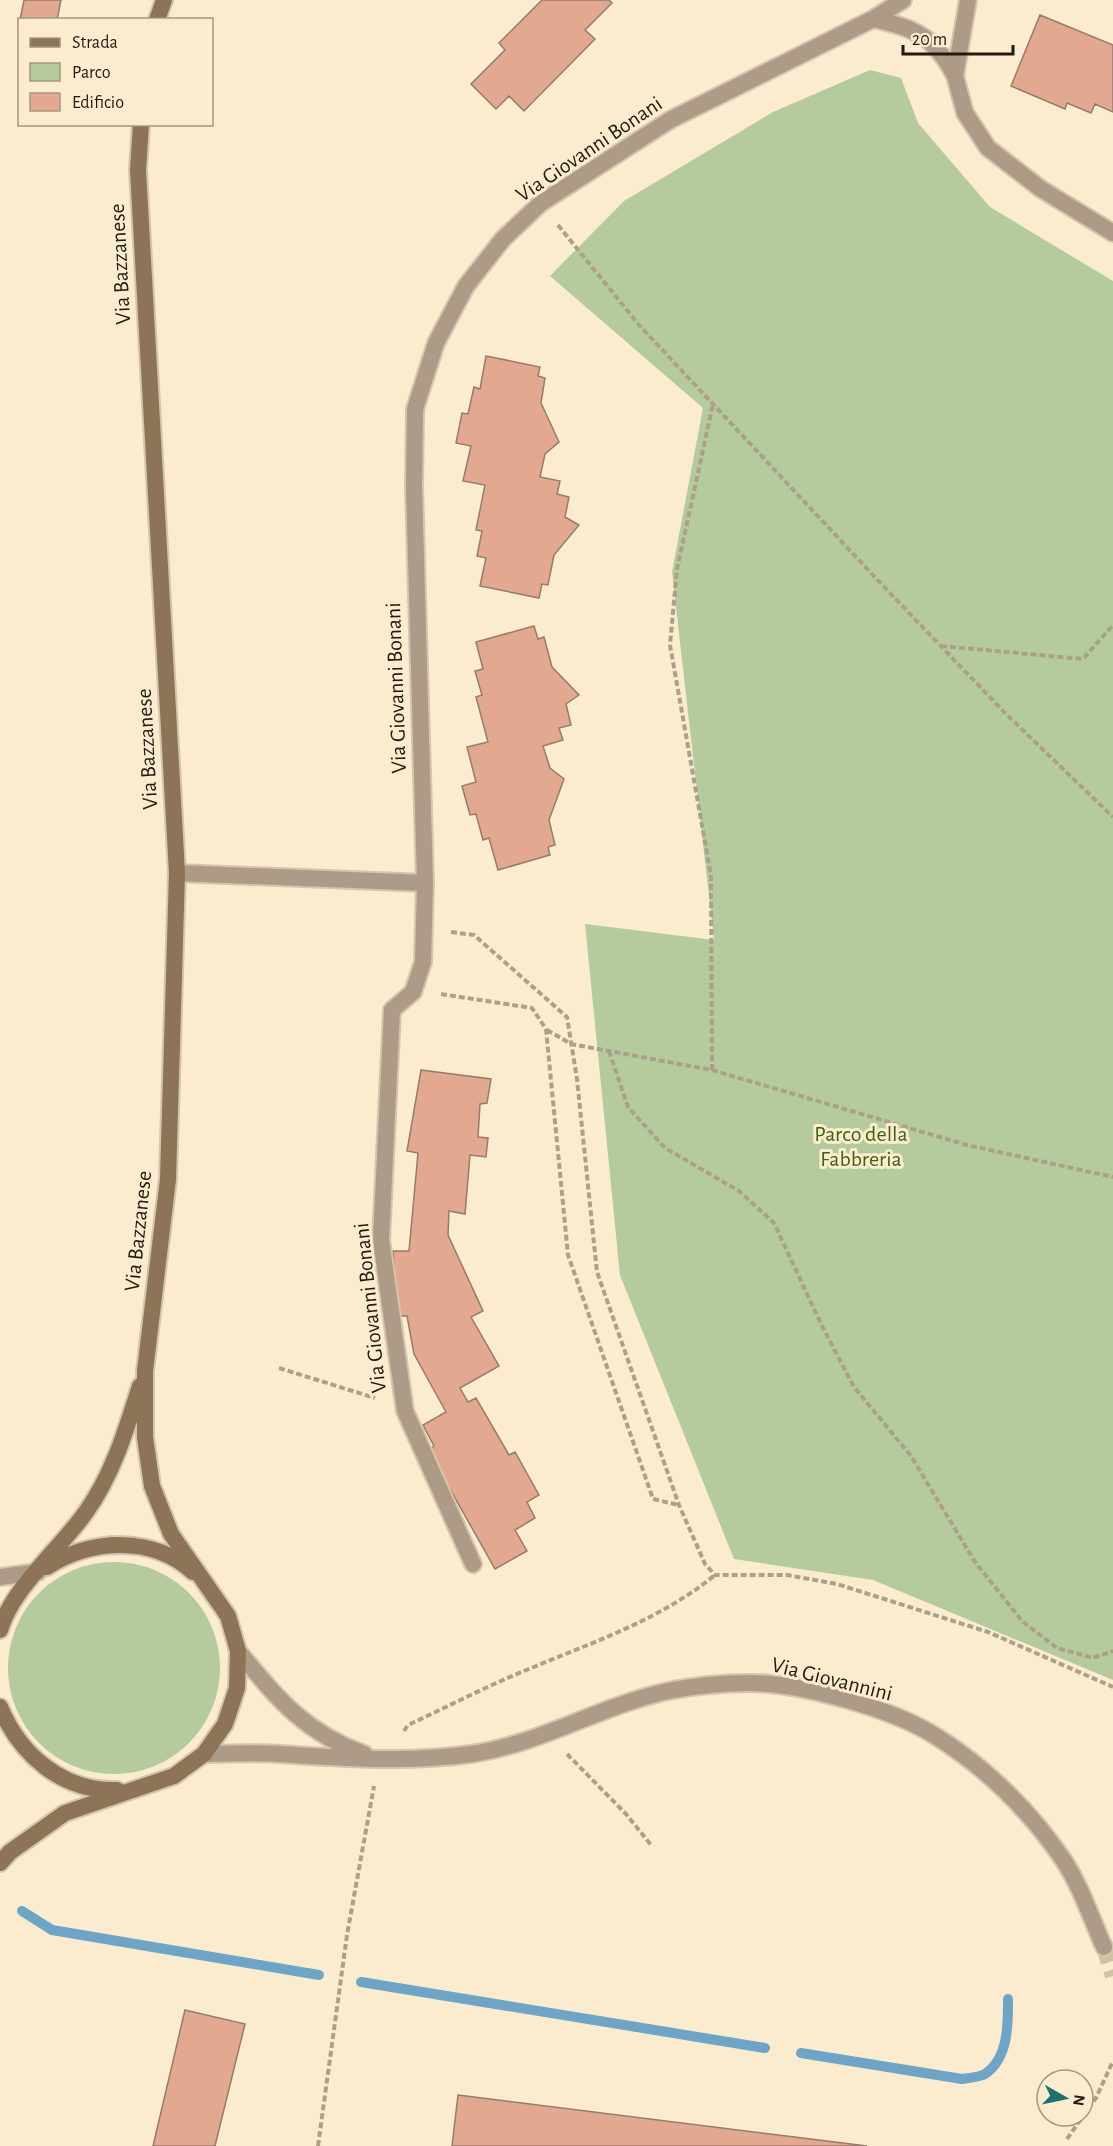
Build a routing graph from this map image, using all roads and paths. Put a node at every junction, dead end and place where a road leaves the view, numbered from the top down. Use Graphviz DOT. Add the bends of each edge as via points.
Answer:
graph roads {
  1 [pos="164,0"];
  2 [pos="903,0"];
  3 [pos="968,0"];
  4 [pos="158,18"];
  5 [pos="873,19"];
  6 [pos="955,76"];
  7 [pos="141,126"];
  8 [pos="541,203"];
  9 [pos="1113,233"];
  10 [pos="713,403"];
  11 [pos="1113,625"];
  12 [pos="940,645"];
  13 [pos="1113,817"];
  14 [pos="177,873"];
  15 [pos="425,883"];
  16 [pos="424,929"];
  17 [pos="413,992"];
  18 [pos="546,1029"];
  19 [pos="571,1044"];
  20 [pos="609,1051"];
  21 [pos="712,1070"];
  22 [pos="1113,1178"];
  23 [pos="279,1368"];
  24 [pos="145,1371"];
  25 [pos="403,1403"];
  26 [pos="679,1505"];
  27 [pos="473,1564"];
  28 [pos="38,1572"];
  29 [pos="715,1575"];
  30 [pos="0,1577"];
  31 [pos="207,1585"];
  32 [pos="0,1630"];
  33 [pos="1113,1651"];
  34 [pos="238,1652"];
  35 [pos="1113,1687"];
  36 [pos="0,1707"];
  37 [pos="0,1715"];
  38 [pos="548,1734"];
  39 [pos="204,1754"];
  40 [pos="379,1760"];
  41 [pos="139,1788"];
  42 [pos="651,1845"];
  43 [pos="0,1863"];
  44 [pos="1104,1947"];
  45 [pos="1113,2061"];
  46 [pos="1095,2099"];
  47 [pos="1075,2128"];
  48 [pos="1067,2139"];
  49 [pos="318,2146"];
  1 -- 4 [label="main road"];
  2 -- 5 [label="street, Via Giovanni Bonani"];
  3 -- 6 [label="street"];
  5 -- 6 [label="street" via="907,26 930,40"];
  5 -- 8 [label="street, Via Giovanni Bonani" via="670,120"];
  6 -- 9 [label="street" via="965,113 988,148 1041,189"];
  7 -- 14 [label="main road, Via Bazzanese" via="138,170"];
  8 -- 10 [label="path" via="639,325"];
  8 -- 15 [label="street, Via Giovanni Bonani" via="503,239 466,286 436,343 415,409 415,574"];
  10 -- 12 [label="path"];
  10 -- 21 [label="path" via="676,569 670,645 711,876"];
  11 -- 12 [label="path" via="1083,659"];
  12 -- 13 [label="path"];
  14 -- 15 [label="street"];
  14 -- 24 [label="main road, Via Bazzanese" via="168,1179"];
  15 -- 16 [label="street, Via Giovanni Bonani"];
  16 -- 17 [label="street, Via Giovanni Bonani" via="423,962"];
  16 -- 19 [label="path" via="474,935 567,1017"];
  17 -- 18 [label="path" via="532,1008"];
  17 -- 25 [label="street, Via Giovanni Bonani" via="392,1010 381,1240"];
  18 -- 19 [label="path"];
  18 -- 26 [label="path" via="568,1255 653,1499"];
  19 -- 20 [label="path"];
  19 -- 26 [label="path" via="597,1272"];
  20 -- 21 [label="path"];
  20 -- 33 [label="path" via="628,1107 665,1148 739,1191 774,1224 854,1387 911,1456 975,1562 1022,1621 1057,1648 1093,1658"];
  21 -- 22 [label="path" via="967,1145"];
  23 -- 25 [label="path" via="372,1398"];
  24 -- 28 [label="main road, Via Bazzanese" via="112,1468 86,1512"];
  24 -- 31 [label="main road, Via Bazzanese" via="145,1437 152,1486 171,1534"];
  25 -- 27 [label="street, Via Giovanni Bonani"];
  26 -- 29 [label="path" via="705,1564"];
  28 -- 30 [label="street"];
  28 -- 31 [label="main road, Via Bazzanese" via="86,1548 112,1544 139,1546 188,1567"];
  28 -- 32 [label="main road, Via Bazzanese" via="18,1594"];
  29 -- 35 [label="path" via="787,1575 837,1584 988,1632"];
  29 -- 40 [label="path" via="687,1598 642,1622 408,1725"];
  31 -- 34 [label="main road, Via Bazzanese" via="228,1616"];
  34 -- 39 [label="main road, Via Bazzanese" via="237,1688 225,1724"];
  34 -- 40 [label="street" via="308,1726 334,1743"];
  36 -- 37 [label="main road, Via Bazzanese"];
  36 -- 41 [label="main road, Via Bazzanese" via="10,1730 26,1751 51,1772 89,1788"];
  38 -- 40 [label="street, Via Giovannini" via="474,1754"];
  38 -- 42 [label="path"];
  38 -- 44 [label="street, Via Giovannini" via="669,1691 751,1683 799,1690 881,1711 936,1736 990,1777 1026,1813 1063,1859"];
  39 -- 40 [label="street, Via Giovannini"];
  39 -- 41 [label="main road, Via Bazzanese" via="174,1776"];
  40 -- 49 [label="path" via="347,1935"];
  41 -- 43 [label="main road, Via Bazzanese" via="65,1813"];
  45 -- 46 [label="path"];
  47 -- 48 [label="path"];
}
